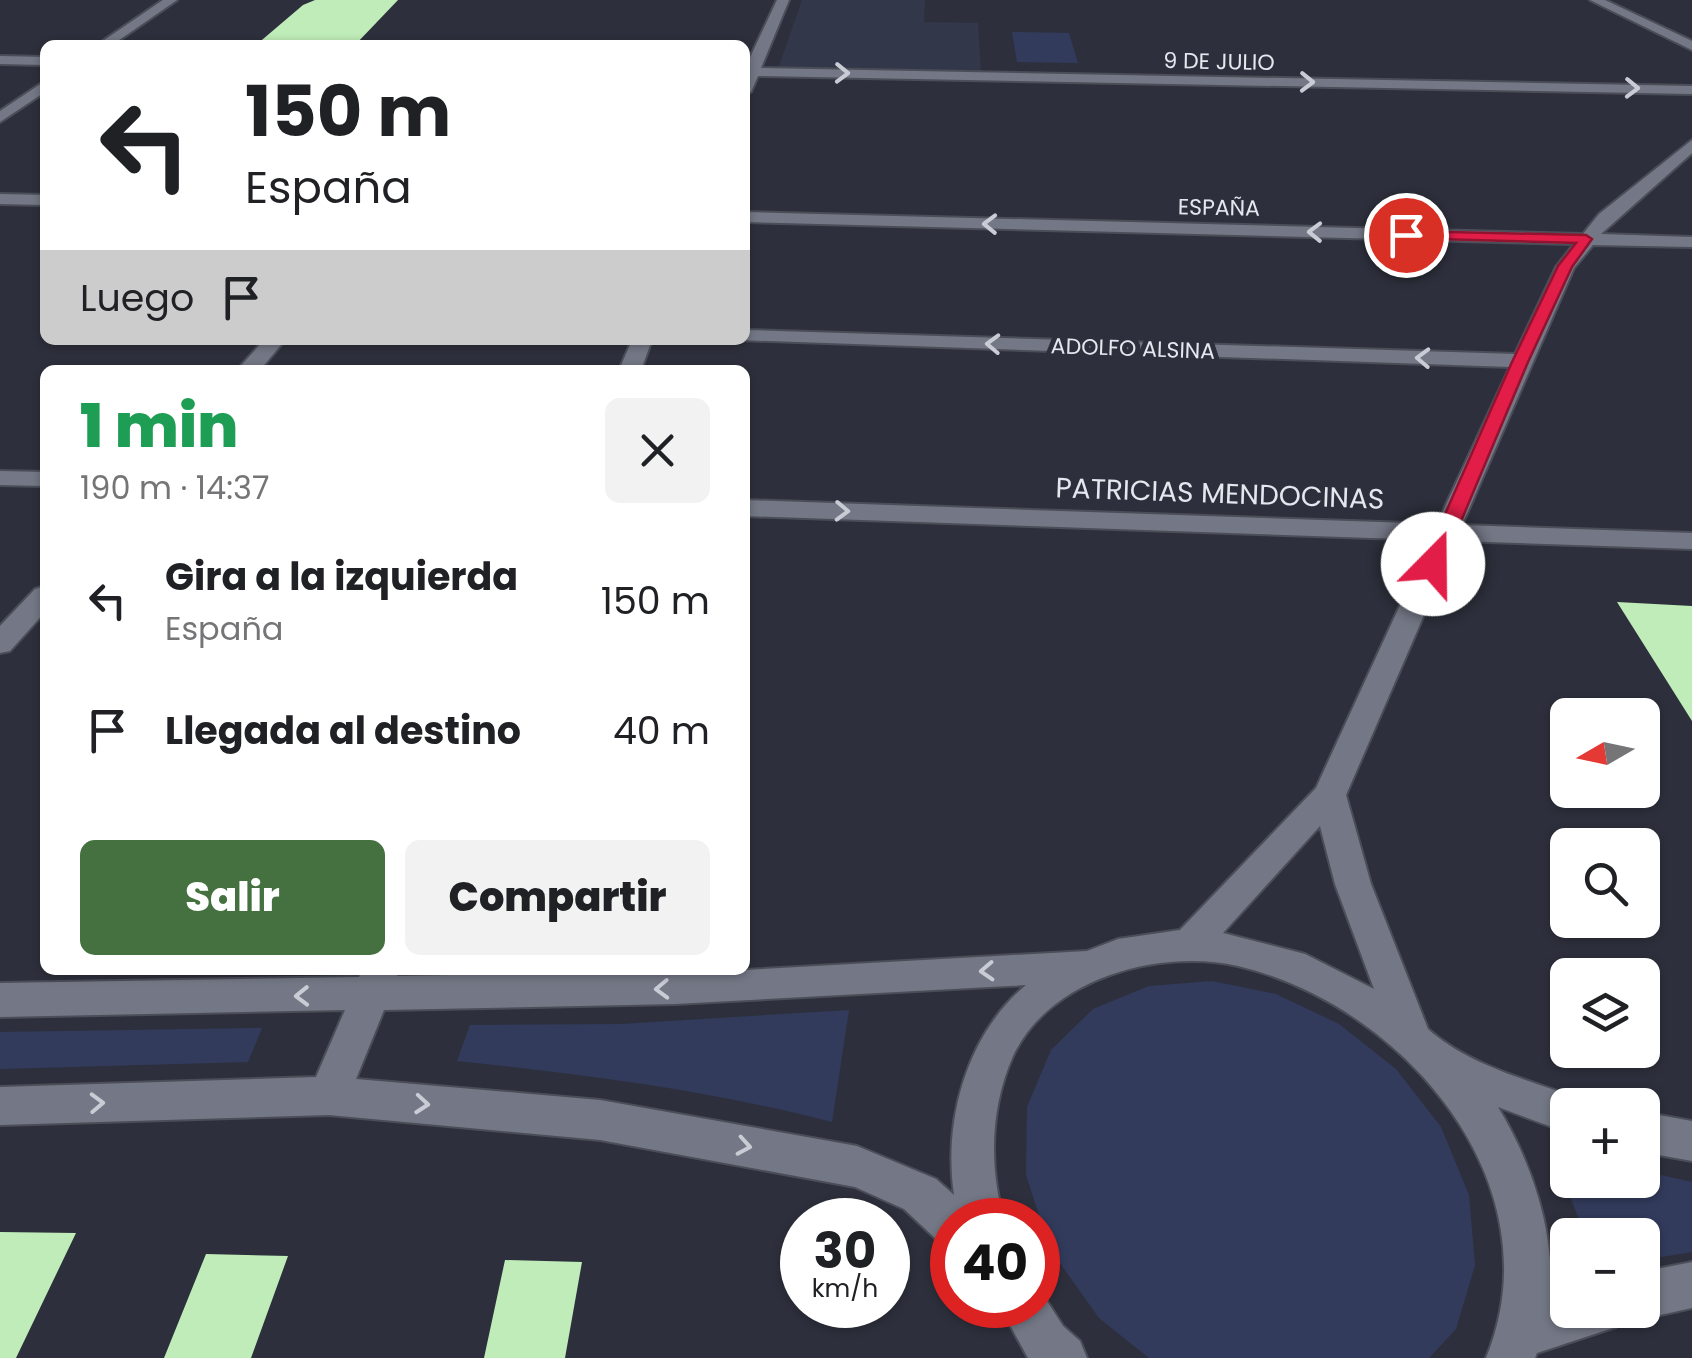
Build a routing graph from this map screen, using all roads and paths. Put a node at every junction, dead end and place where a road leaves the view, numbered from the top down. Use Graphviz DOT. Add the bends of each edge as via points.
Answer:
graph roads {
  1 [pos="171,0"];
  2 [pos="783,0"];
  3 [pos="1596,0"];
  4 [pos="111,40"];
  5 [pos="1692,46"];
  6 [pos="0,60"];
  7 [pos="40,60"];
  8 [pos="750,70"];
  9 [pos="750,72"];
  10 [pos="40,89"];
  11 [pos="1692,90"];
  12 [pos="0,118"];
  13 [pos="1692,145"];
  14 [pos="0,200"];
  15 [pos="40,200"];
  16 [pos="750,218"];
  17 [pos="1586,239"];
  18 [pos="1692,242"];
  19 [pos="750,336"];
  20 [pos="270,345"];
  21 [pos="1520,362"];
  22 [pos="252,365"];
  23 [pos="0,478"];
  24 [pos="40,479"];
  25 [pos="750,508"];
  26 [pos="1447,530"];
  27 [pos="1692,541"];
  28 [pos="40,600"];
  29 [pos="0,644"];
  30 [pos="1329,794"];
  31 [pos="1189,945"];
  32 [pos="1084,966"];
  33 [pos="376,983"];
  34 [pos="0,1000"];
  35 [pos="1420,1045"];
  36 [pos="329,1096"];
  37 [pos="0,1106"];
  38 [pos="1550,1107"];
  39 [pos="1660,1135"];
  40 [pos="1692,1141"];
  41 [pos="979,1198"];
  42 [pos="930,1203"];
  43 [pos="1692,1285"];
  44 [pos="1660,1292"];
  45 [pos="1558,1328"];
  46 [pos="1516,1346"];
  1 -- 4 [label="street"];
  2 -- 8 [label="street"];
  3 -- 5 [label="street"];
  6 -- 7 [label="street"];
  9 -- 11 [label="street, 9 DE JULIO, one-way"];
  10 -- 12 [label="street"];
  13 -- 17 [label="street"];
  14 -- 15 [label="street"];
  17 -- 16 [label="street, ESPAÑA, one-way"];
  17 -- 18 [label="street, ESPAÑA"];
  17 -- 21 [label="street" via="1565,266"];
  21 -- 19 [label="street, ADOLFO ALSINA, one-way"];
  20 -- 22 [label="street"];
  21 -- 26 [label="street"];
  23 -- 24 [label="street"];
  25 -- 26 [label="street, PATRICIAS MENDOCINAS, one-way"];
  26 -- 27 [label="street, PATRICIAS MENDOCINAS"];
  26 -- 30 [label="street"];
  28 -- 29 [label="street"];
  30 -- 31 [label="street"];
  30 -- 35 [label="street" via="1353,884"];
  31 -- 32 [label="street" via="1134,950"];
  31 -- 35 [label="street" via="1283,962 1349,991"];
  32 -- 33 [label="street, one-way" via="675,988"];
  32 -- 41 [label="street" via="1036,997 1000,1041 977,1098 972,1149"];
  33 -- 34 [label="street, one-way"];
  33 -- 36 [label="street"];
  35 -- 38 [label="street"];
  35 -- 46 [label="street" via="1478,1113 1513,1183 1529,1258"];
  37 -- 36 [label="street, one-way"];
  36 -- 42 [label="street, one-way" via="600,1120 857,1167"];
  39 -- 40 [label="street"];
  43 -- 44 [label="street"];
  45 -- 46 [label="street"];
}
